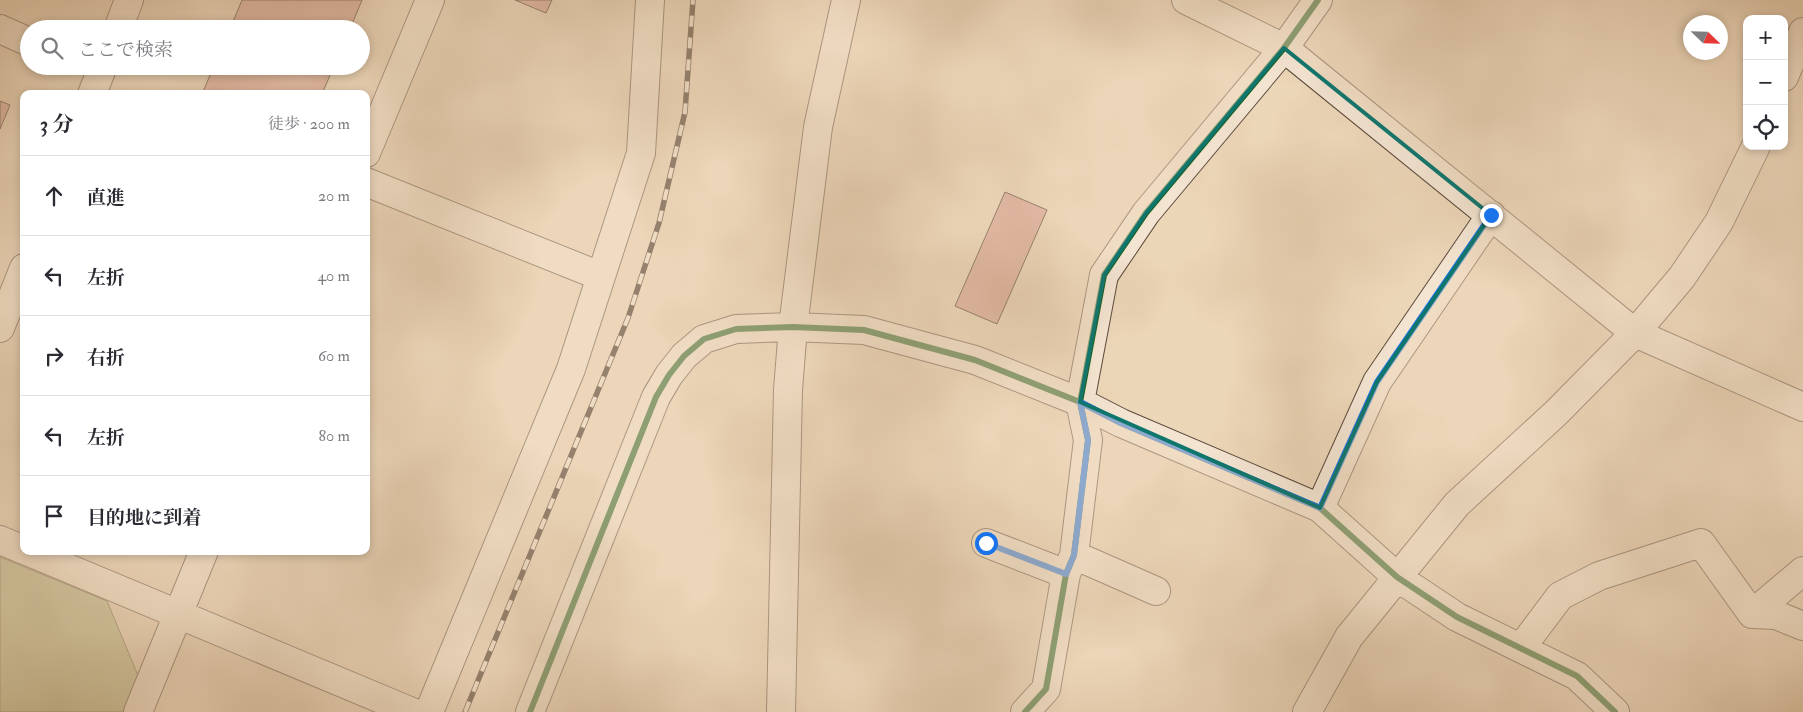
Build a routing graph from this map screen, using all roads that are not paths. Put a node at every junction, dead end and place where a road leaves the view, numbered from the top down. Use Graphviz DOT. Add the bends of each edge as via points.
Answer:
graph roads {
  1 [pos="129,0"];
  2 [pos="430,0"];
  3 [pos="650,0"];
  4 [pos="846,0"];
  5 [pos="1186,0"];
  6 [pos="1318,0"];
  7 [pos="121,20"];
  8 [pos="0,29"];
  9 [pos="1803,32"];
  10 [pos="20,38"];
  11 [pos="1284,48"];
  12 [pos="1788,68"];
  13 [pos="370,143"];
  14 [pos="1754,150"];
  15 [pos="370,184"];
  16 [pos="1491,215"];
  17 [pos="600,276"];
  18 [pos="20,278"];
  19 [pos="793,327"];
  20 [pos="0,328"];
  21 [pos="1635,333"];
  22 [pos="1080,402"];
  23 [pos="1803,407"];
  24 [pos="1320,508"];
  25 [pos="0,540"];
  26 [pos="986,543"];
  27 [pos="20,549"];
  28 [pos="35,555"];
  29 [pos="202,555"];
  30 [pos="1070,565"];
  31 [pos="1803,571"];
  32 [pos="1397,577"];
  33 [pos="1156,591"];
  34 [pos="178,614"];
  35 [pos="1752,614"];
  36 [pos="1803,626"];
  37 [pos="1521,648"];
  38 [pos="138,712"];
  39 [pos="412,712"];
  40 [pos="429,712"];
  41 [pos="530,712"];
  42 [pos="781,712"];
  43 [pos="1025,712"];
  44 [pos="1307,712"];
  45 [pos="1615,712"];
  1 -- 7 [label="street"];
  2 -- 13 [label="street"];
  3 -- 17 [label="street" via="641,153"];
  4 -- 19 [label="street" via="818,128"];
  5 -- 11 [label="street"];
  6 -- 11 [label="street"];
  8 -- 10 [label="street"];
  9 -- 12 [label="street"];
  11 -- 16 [label="street"];
  11 -- 22 [label="street" via="1146,213 1104,275"];
  14 -- 21 [label="street" via="1719,222 1682,277"];
  15 -- 17 [label="street"];
  16 -- 21 [label="street"];
  16 -- 24 [label="street" via="1377,382"];
  17 -- 40 [label="street" via="571,369"];
  18 -- 20 [label="street"];
  19 -- 22 [label="street" via="864,330 975,360"];
  19 -- 41 [label="street" via="736,329 704,339 669,375 656,397"];
  19 -- 42 [label="street" via="788,390"];
  21 -- 23 [label="street"];
  21 -- 32 [label="street" via="1556,413 1457,504"];
  22 -- 24 [label="street" via="1121,423"];
  22 -- 30 [label="street" via="1088,440"];
  24 -- 32 [label="street"];
  25 -- 27 [label="street"];
  26 -- 30 [label="street"];
  28 -- 34 [label="street"];
  29 -- 34 [label="street"];
  30 -- 33 [label="street"];
  30 -- 43 [label="street" via="1046,689"];
  31 -- 35 [label="street"];
  32 -- 37 [label="street" via="1457,616"];
  32 -- 44 [label="street" via="1349,637"];
  34 -- 38 [label="street"];
  34 -- 39 [label="street"];
  35 -- 36 [label="street" via="1776,615"];
  35 -- 37 [label="street" via="1701,543 1599,576 1560,596"];
  37 -- 45 [label="street" via="1577,676"];
}
